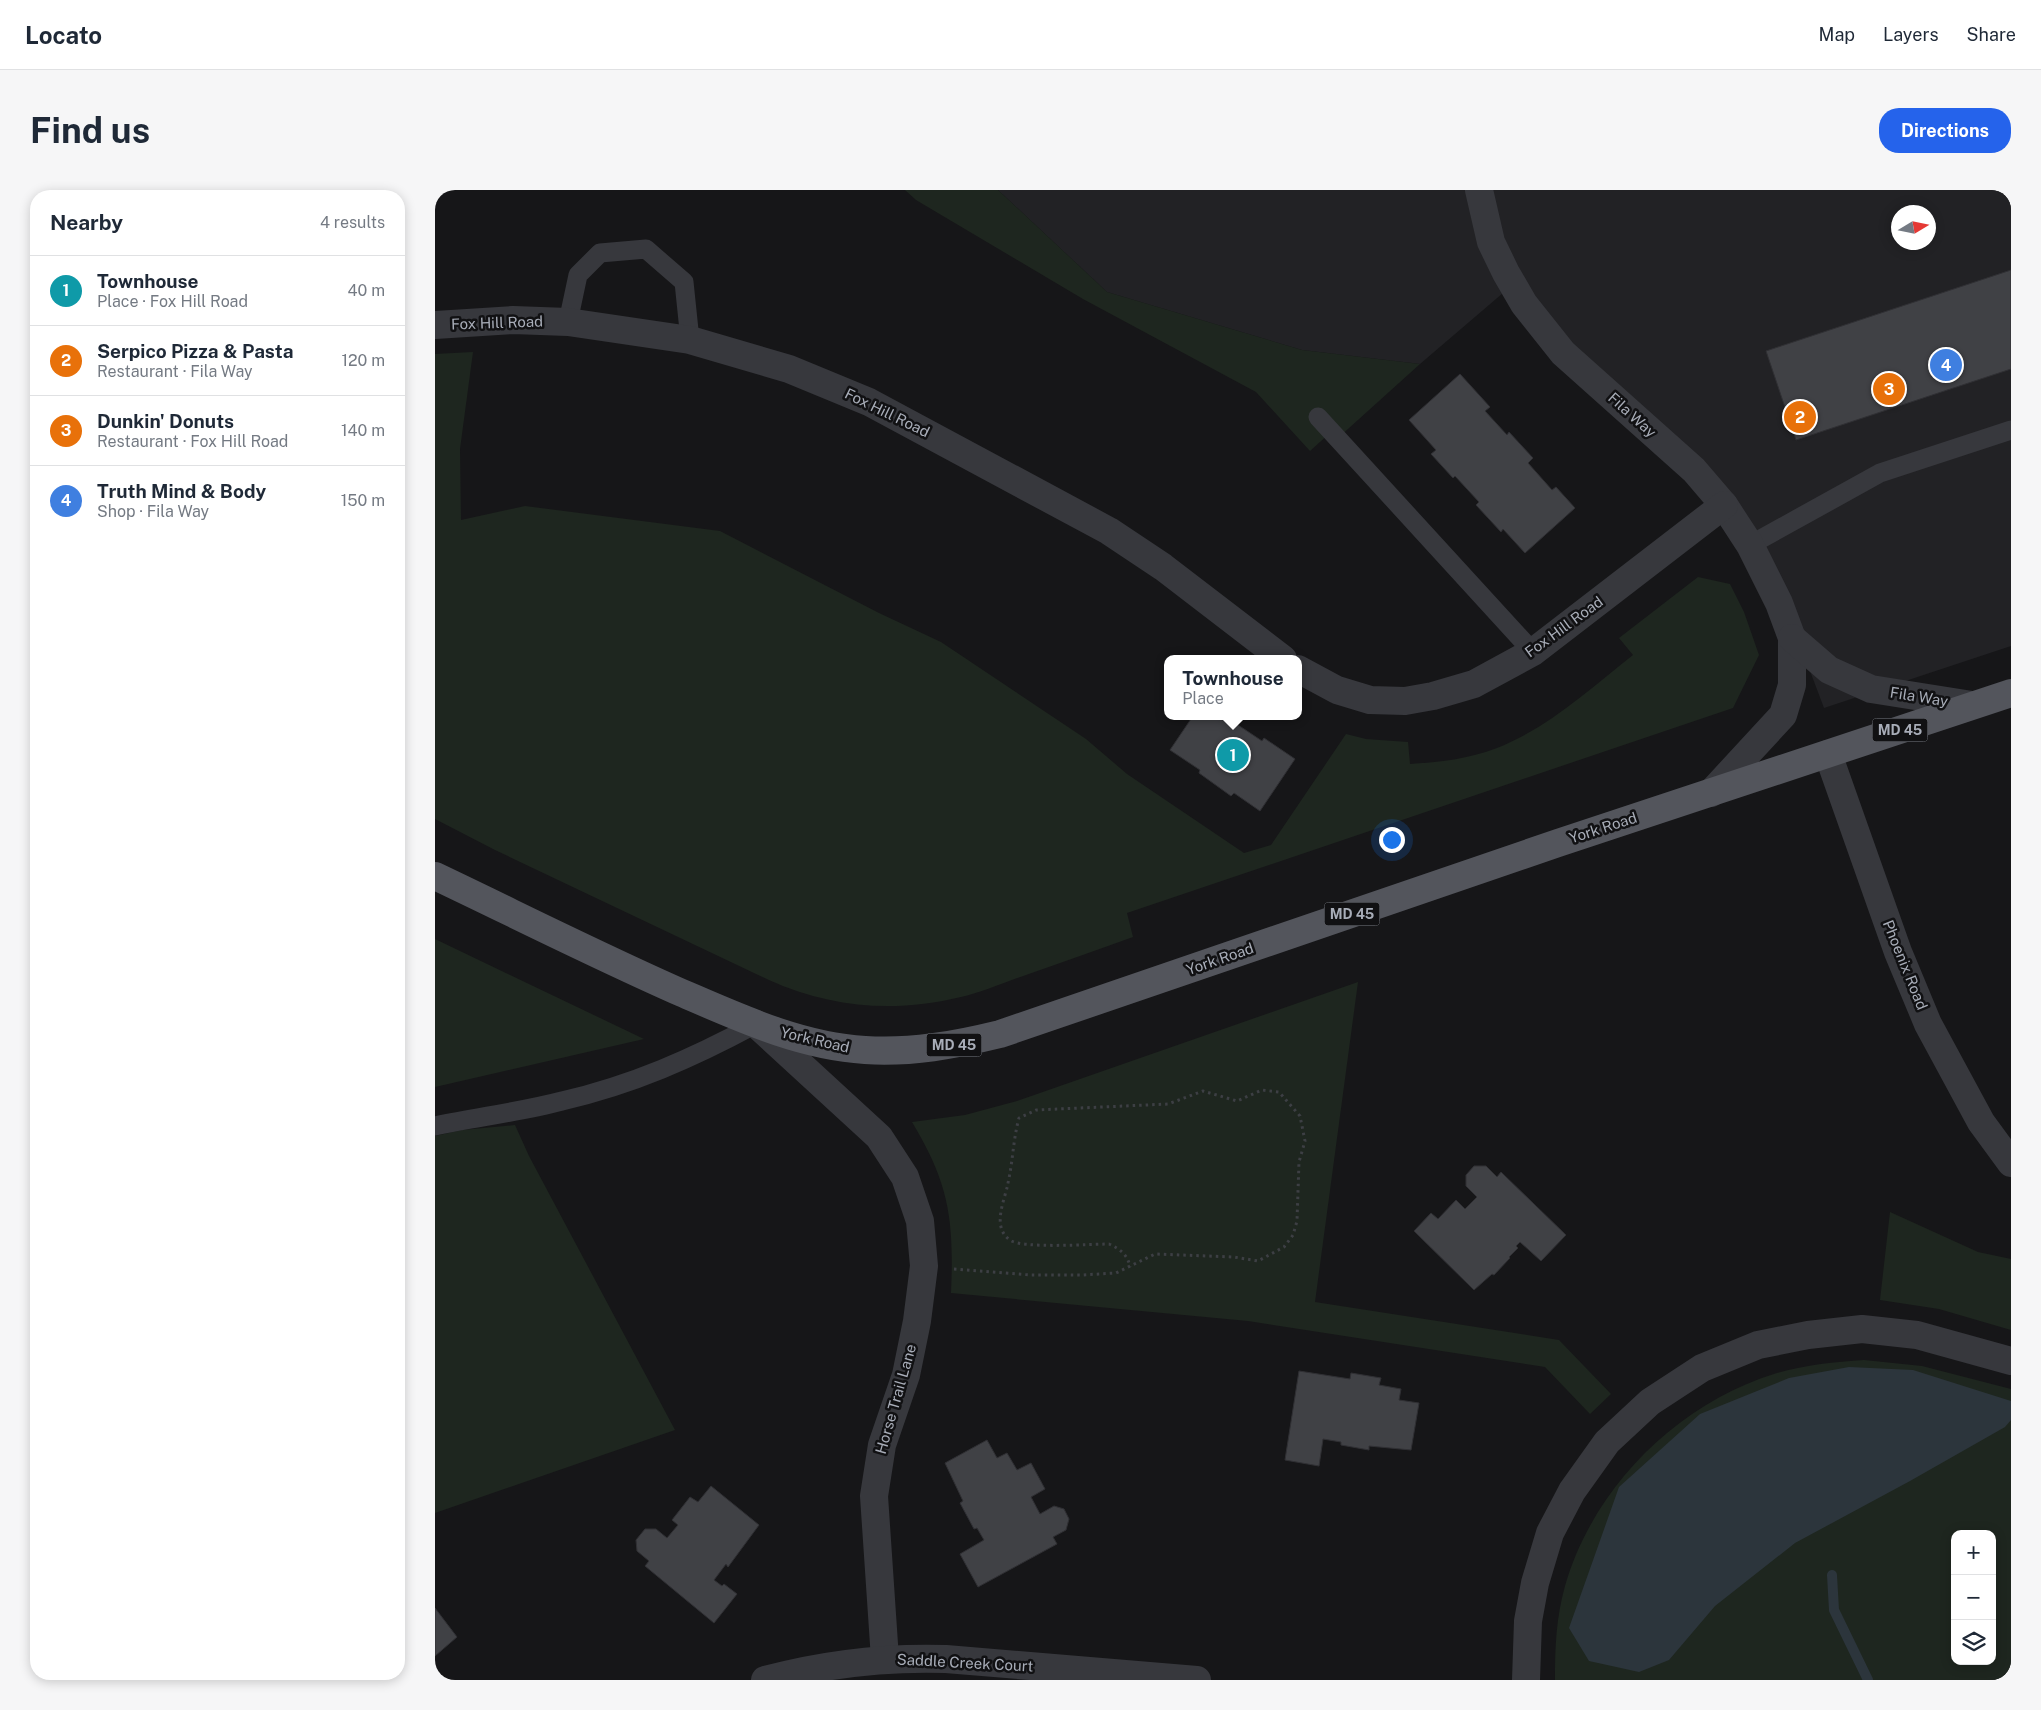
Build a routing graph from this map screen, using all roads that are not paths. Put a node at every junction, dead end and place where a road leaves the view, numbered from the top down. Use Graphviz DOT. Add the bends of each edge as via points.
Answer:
graph roads {
  1 [pos="1479,190"];
  2 [pos="569,322"];
  3 [pos="435,325"];
  4 [pos="690,340"];
  5 [pos="1318,417"];
  6 [pos="2011,430"];
  7 [pos="1724,506"];
  8 [pos="1750,545"];
  9 [pos="1792,638"];
  10 [pos="1533,652"];
  11 [pos="1278,655"];
  12 [pos="1302,671"];
  13 [pos="2011,693"];
  14 [pos="1972,706"];
  15 [pos="1828,754"];
  16 [pos="1711,793"];
  17 [pos="435,876"];
  18 [pos="756,1024"];
  19 [pos="435,1126"];
  20 [pos="2011,1162"];
  21 [pos="2011,1360"];
  22 [pos="885,1659"];
  23 [pos="765,1680"];
  24 [pos="1197,1680"];
  25 [pos="1526,1680"];
  1 -- 7 [label="street, Fila Way" via="1491,242 1524,304 1563,352 1694,470"];
  2 -- 3 [label="street, Fox Hill Road" via="513,320"];
  2 -- 4 [label="street, Fox Hill Road"];
  2 -- 4 [label="lane" via="578,275 600,253 646,249 684,282"];
  4 -- 11 [label="street, Fox Hill Road" via="789,369 869,402 946,442 1109,531 1163,567"];
  5 -- 10 [label="lane"];
  6 -- 8 [label="lane" via="1880,474"];
  7 -- 8 [label="street, Fila Way"];
  7 -- 10 [label="street, Fox Hill Road"];
  8 -- 9 [label="street, Fila Way" via="1779,603"];
  9 -- 14 [label="street, Fila Way" via="1829,670 1871,689"];
  9 -- 16 [label="street, Fila Way" via="1792,685 1783,715"];
  10 -- 12 [label="street, Fox Hill Road" via="1474,684 1405,701 1370,700 1337,690"];
  13 -- 14 [label="main road, York Road / MD 45"];
  14 -- 15 [label="main road, York Road / MD 45"];
  15 -- 16 [label="main road, York Road / MD 45"];
  15 -- 20 [label="street, Phoenix Road" via="1897,952 1928,1024 1981,1122"];
  16 -- 18 [label="main road, York Road / MD 45" via="1000,1034 960,1044 925,1050 864,1050 825,1045"];
  17 -- 18 [label="main road, York Road / MD 45" via="650,979"];
  18 -- 19 [label="lane" via="700,1054 634,1080 563,1101"];
  18 -- 22 [label="street, Horse Trail Lane" via="879,1137 905,1177 920,1221 923,1266 915,1330 906,1375 881,1445 874,1496"];
  21 -- 25 [label="street" via="1917,1335 1862,1329 1808,1335 1758,1345 1702,1368 1650,1402 1607,1442 1572,1491 1550,1533 1531,1602"];
  22 -- 23 [label="street, Saddle Creek Court" via="834,1664"];
  22 -- 24 [label="street, Saddle Creek Court" via="946,1659"];
}
